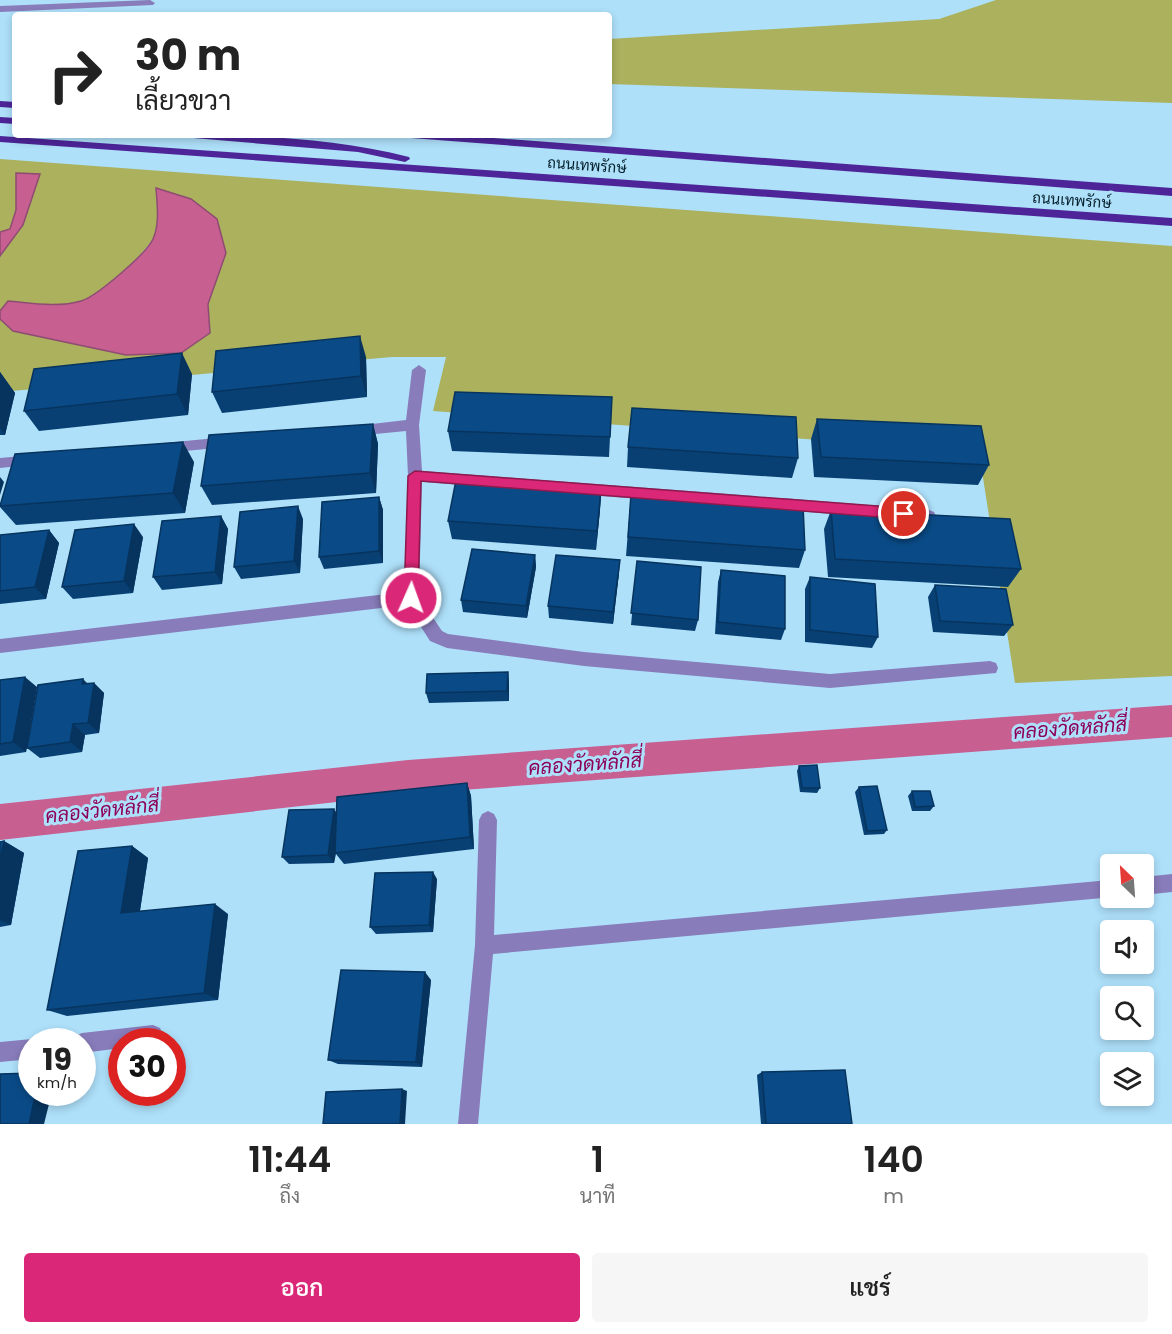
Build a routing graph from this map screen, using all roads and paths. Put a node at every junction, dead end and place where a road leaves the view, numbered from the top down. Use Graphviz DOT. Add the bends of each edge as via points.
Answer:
graph roads {
  1 [pos="150,3"];
  2 [pos="0,9"];
  3 [pos="231,138"];
  4 [pos="451,138"];
  5 [pos="0,139"];
  6 [pos="458,170"];
  7 [pos="1172,192"];
  8 [pos="1172,222"];
  9 [pos="419,370"];
  10 [pos="412,425"];
  11 [pos="341,432"];
  12 [pos="247,441"];
  13 [pos="153,449"];
  14 [pos="47,459"];
  15 [pos="0,464"];
  16 [pos="415,476"];
  17 [pos="938,516"];
  18 [pos="411,598"];
  19 [pos="0,646"];
  20 [pos="990,668"];
  21 [pos="488,820"];
  22 [pos="1172,883"];
  23 [pos="1154,885"];
  24 [pos="1100,890"];
  25 [pos="484,945"];
  26 [pos="18,1050"];
  27 [pos="0,1052"];
  28 [pos="468,1124"];
  1 -- 2 [label="street"];
  3 -- 6 [label="main road" via="358,149"];
  4 -- 7 [label="main road, ถนนเทพรักษ์"];
  5 -- 6 [label="main road, ถนนเทพรักษ์"];
  6 -- 8 [label="main road, ถนนเทพรักษ์"];
  9 -- 10 [label="street"];
  10 -- 11 [label="street"];
  10 -- 16 [label="street"];
  12 -- 13 [label="street"];
  14 -- 15 [label="street"];
  16 -- 17 [label="street"];
  16 -- 18 [label="street"];
  18 -- 19 [label="street"];
  18 -- 20 [label="street" via="436,636 447,641 584,659 830,681"];
  21 -- 25 [label="street"];
  22 -- 23 [label="street"];
  24 -- 25 [label="street"];
  25 -- 28 [label="street"];
  26 -- 27 [label="street"];
}
